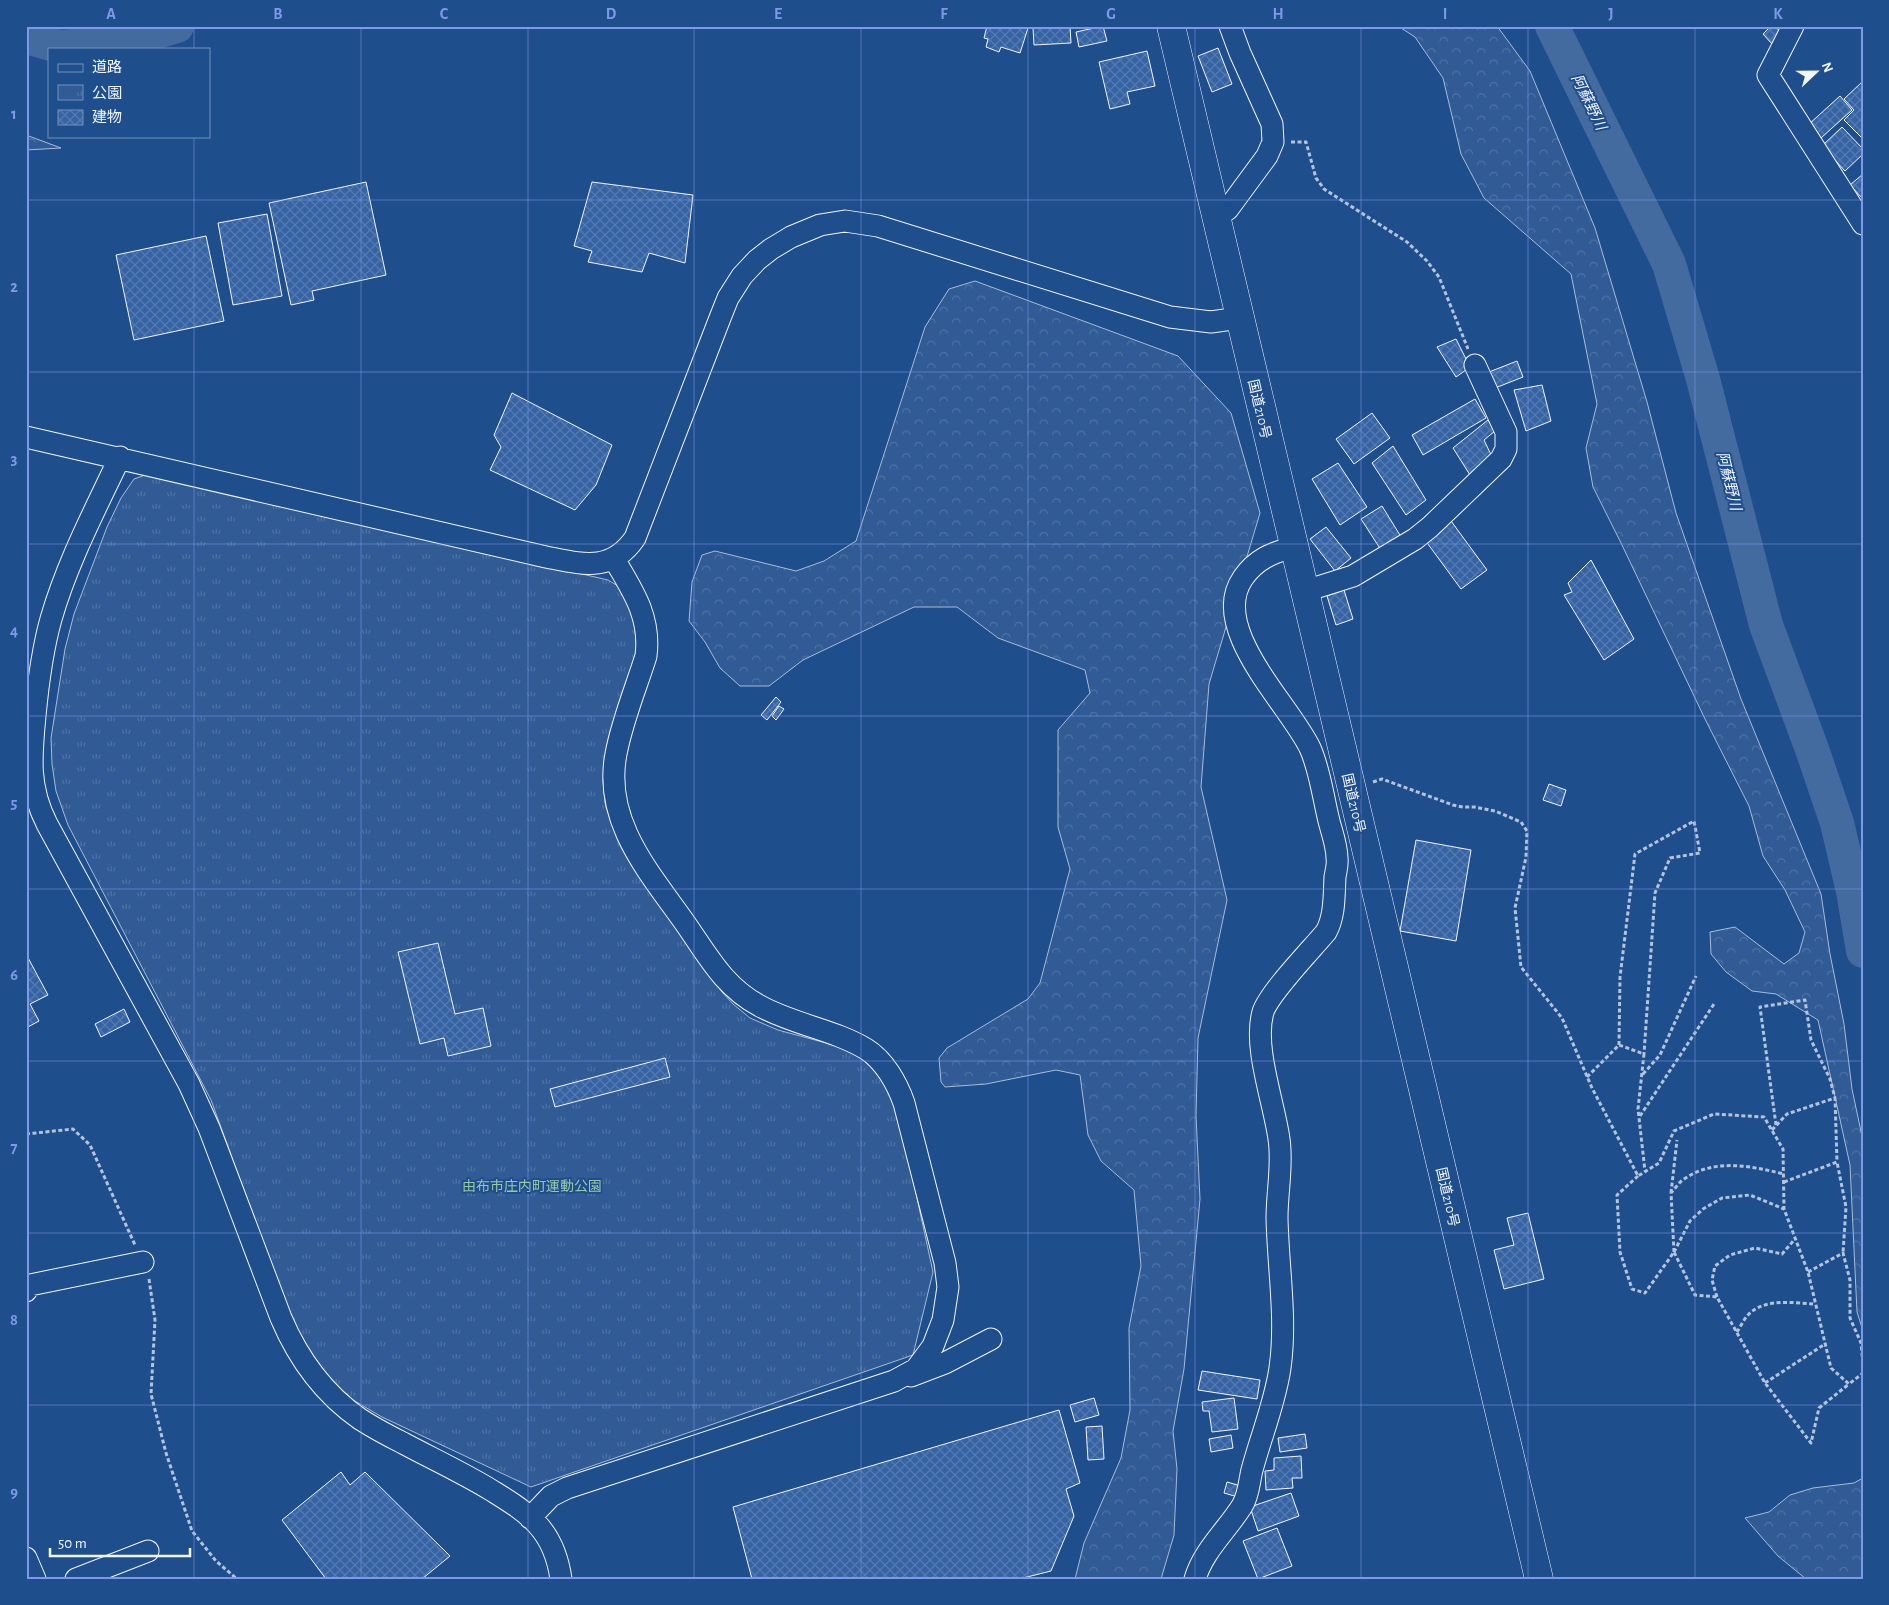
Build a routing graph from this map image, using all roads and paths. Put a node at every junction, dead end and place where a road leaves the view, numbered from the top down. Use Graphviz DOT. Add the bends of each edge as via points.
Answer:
graph roads {
  1 [pos="1171,26"];
  2 [pos="1230,26"];
  3 [pos="1793,26"];
  4 [pos="1273,142"];
  5 [pos="1215,218"];
  6 [pos="1863,224"];
  7 [pos="1239,318"];
  8 [pos="1475,365"];
  9 [pos="26,437"];
  10 [pos="120,457"];
  11 [pos="1293,547"];
  12 [pos="614,559"];
  13 [pos="1303,589"];
  14 [pos="1350,788"];
  15 [pos="1696,976"];
  16 [pos="1714,1004"];
  17 [pos="1619,1045"];
  18 [pos="1644,1054"];
  19 [pos="1642,1075"];
  20 [pos="1587,1077"];
  21 [pos="1836,1098"];
  22 [pos="1639,1117"];
  23 [pos="1776,1125"];
  24 [pos="1772,1130"];
  25 [pos="26,1134"];
  26 [pos="1677,1140"];
  27 [pos="1837,1162"];
  28 [pos="1646,1171"];
  29 [pos="1784,1174"];
  30 [pos="1638,1176"];
  31 [pos="1784,1182"];
  32 [pos="1671,1194"];
  33 [pos="1784,1210"];
  34 [pos="1795,1239"];
  35 [pos="1674,1252"];
  36 [pos="1843,1253"];
  37 [pos="143,1262"];
  38 [pos="1808,1272"];
  39 [pos="26,1291"];
  40 [pos="1717,1297"];
  41 [pos="1815,1304"];
  42 [pos="1737,1332"];
  43 [pos="991,1339"];
  44 [pos="1825,1344"];
  45 [pos="1863,1364"];
  46 [pos="1863,1373"];
  47 [pos="894,1382"];
  48 [pos="1765,1383"];
  49 [pos="1849,1384"];
  50 [pos="530,1518"];
  51 [pos="148,1551"];
  52 [pos="26,1558"];
  53 [pos="35,1579"];
  54 [pos="76,1579"];
  55 [pos="236,1579"];
  56 [pos="561,1579"];
  57 [pos="1195,1579"];
  58 [pos="1539,1579"];
  1 -- 5 [label="highway, 国道210号"];
  2 -- 4 [label="street" via="1272,124"];
  3 -- 6 [label="street" via="1768,75"];
  4 -- 5 [label="street" via="1267,156 1228,209"];
  4 -- 8 [label="path" via="1306,142 1316,178 1324,189 1407,242 1427,261 1439,278"];
  5 -- 7 [label="highway, 国道210号"];
  7 -- 11 [label="highway, 国道210号"];
  7 -- 12 [label="street" via="1211,322 1170,317 878,226 845,221 820,225 791,237 764,254 737,283 720,318 635,538"];
  8 -- 13 [label="street" via="1506,432 1506,449 1501,459 1415,539 1353,576"];
  9 -- 10 [label="street"];
  10 -- 12 [label="street" via="546,557 590,564"];
  10 -- 50 [label="street" via="66,573 51,619 41,663 32,743 32,775 37,802 189,1084 209,1128 281,1318 306,1364 360,1419 478,1482"];
  11 -- 13 [label="highway, 国道210号"];
  11 -- 57 [label="street" via="1269,554 1251,567 1235,594 1235,617 1256,667 1303,736 1314,759 1337,858 1333,912 1326,932 1271,997 1262,1020 1263,1056 1280,1139 1277,1211 1282,1352 1275,1395 1248,1492"];
  12 -- 47 [label="street" via="644,614 648,643 615,756 618,814 627,837 732,987 763,1008 867,1049 893,1079 904,1103 945,1263 947,1292 946,1309 928,1355 916,1369"];
  13 -- 14 [label="highway, 国道210号"];
  14 -- 20 [label="path" via="1382,779 1454,805 1495,812 1521,822 1527,831 1526,857 1516,908 1521,967 1562,1018"];
  14 -- 58 [label="highway, 国道210号"];
  15 -- 19 [label="path" via="1660,1055"];
  16 -- 22 [label="path"];
  17 -- 18 [label="path"];
  17 -- 18 [label="path" via="1620,978 1635,854 1694,821 1700,853 1670,858 1654,893"];
  17 -- 20 [label="path"];
  18 -- 19 [label="path"];
  19 -- 22 [label="path"];
  20 -- 30 [label="path"];
  21 -- 23 [label="path" via="1787,1114"];
  21 -- 23 [label="path" via="1811,1040 1805,1000 1760,1007"];
  21 -- 27 [label="path"];
  22 -- 28 [label="path"];
  23 -- 24 [label="path"];
  24 -- 28 [label="path" via="1764,1117 1714,1114 1674,1131 1659,1162"];
  24 -- 29 [label="path" via="1784,1149"];
  25 -- 37 [label="path" via="74,1129 90,1145"];
  26 -- 32 [label="path"];
  27 -- 31 [label="path"];
  27 -- 36 [label="path" via="1846,1207"];
  28 -- 30 [label="path"];
  29 -- 31 [label="path"];
  29 -- 32 [label="path" via="1724,1164 1683,1179"];
  30 -- 35 [label="path" via="1617,1195 1620,1252 1632,1289 1645,1293"];
  31 -- 33 [label="path"];
  32 -- 35 [label="path"];
  33 -- 34 [label="path"];
  33 -- 35 [label="path" via="1750,1195 1722,1198 1702,1209 1690,1221"];
  34 -- 38 [label="path"];
  34 -- 40 [label="path" via="1782,1254 1755,1248 1730,1255 1715,1266 1712,1280"];
  35 -- 40 [label="path" via="1695,1295"];
  36 -- 38 [label="path"];
  36 -- 45 [label="path" via="1850,1280 1850,1318 1861,1343"];
  37 -- 39 [label="street" via="30,1286"];
  37 -- 55 [label="path" via="151,1286 155,1320 150,1394 166,1453 192,1531 216,1561"];
  38 -- 41 [label="path"];
  40 -- 42 [label="path"];
  41 -- 42 [label="path" via="1787,1302 1762,1305 1749,1313"];
  41 -- 44 [label="path"];
  42 -- 48 [label="path"];
  43 -- 47 [label="street" via="945,1363"];
  44 -- 48 [label="path"];
  44 -- 49 [label="path" via="1831,1368"];
  46 -- 49 [label="path"];
  47 -- 50 [label="street" via="567,1488 551,1496"];
  48 -- 49 [label="path" via="1811,1443 1819,1408"];
  50 -- 56 [label="street" via="551,1545"];
  51 -- 54 [label="street"];
  52 -- 53 [label="street"];
}
